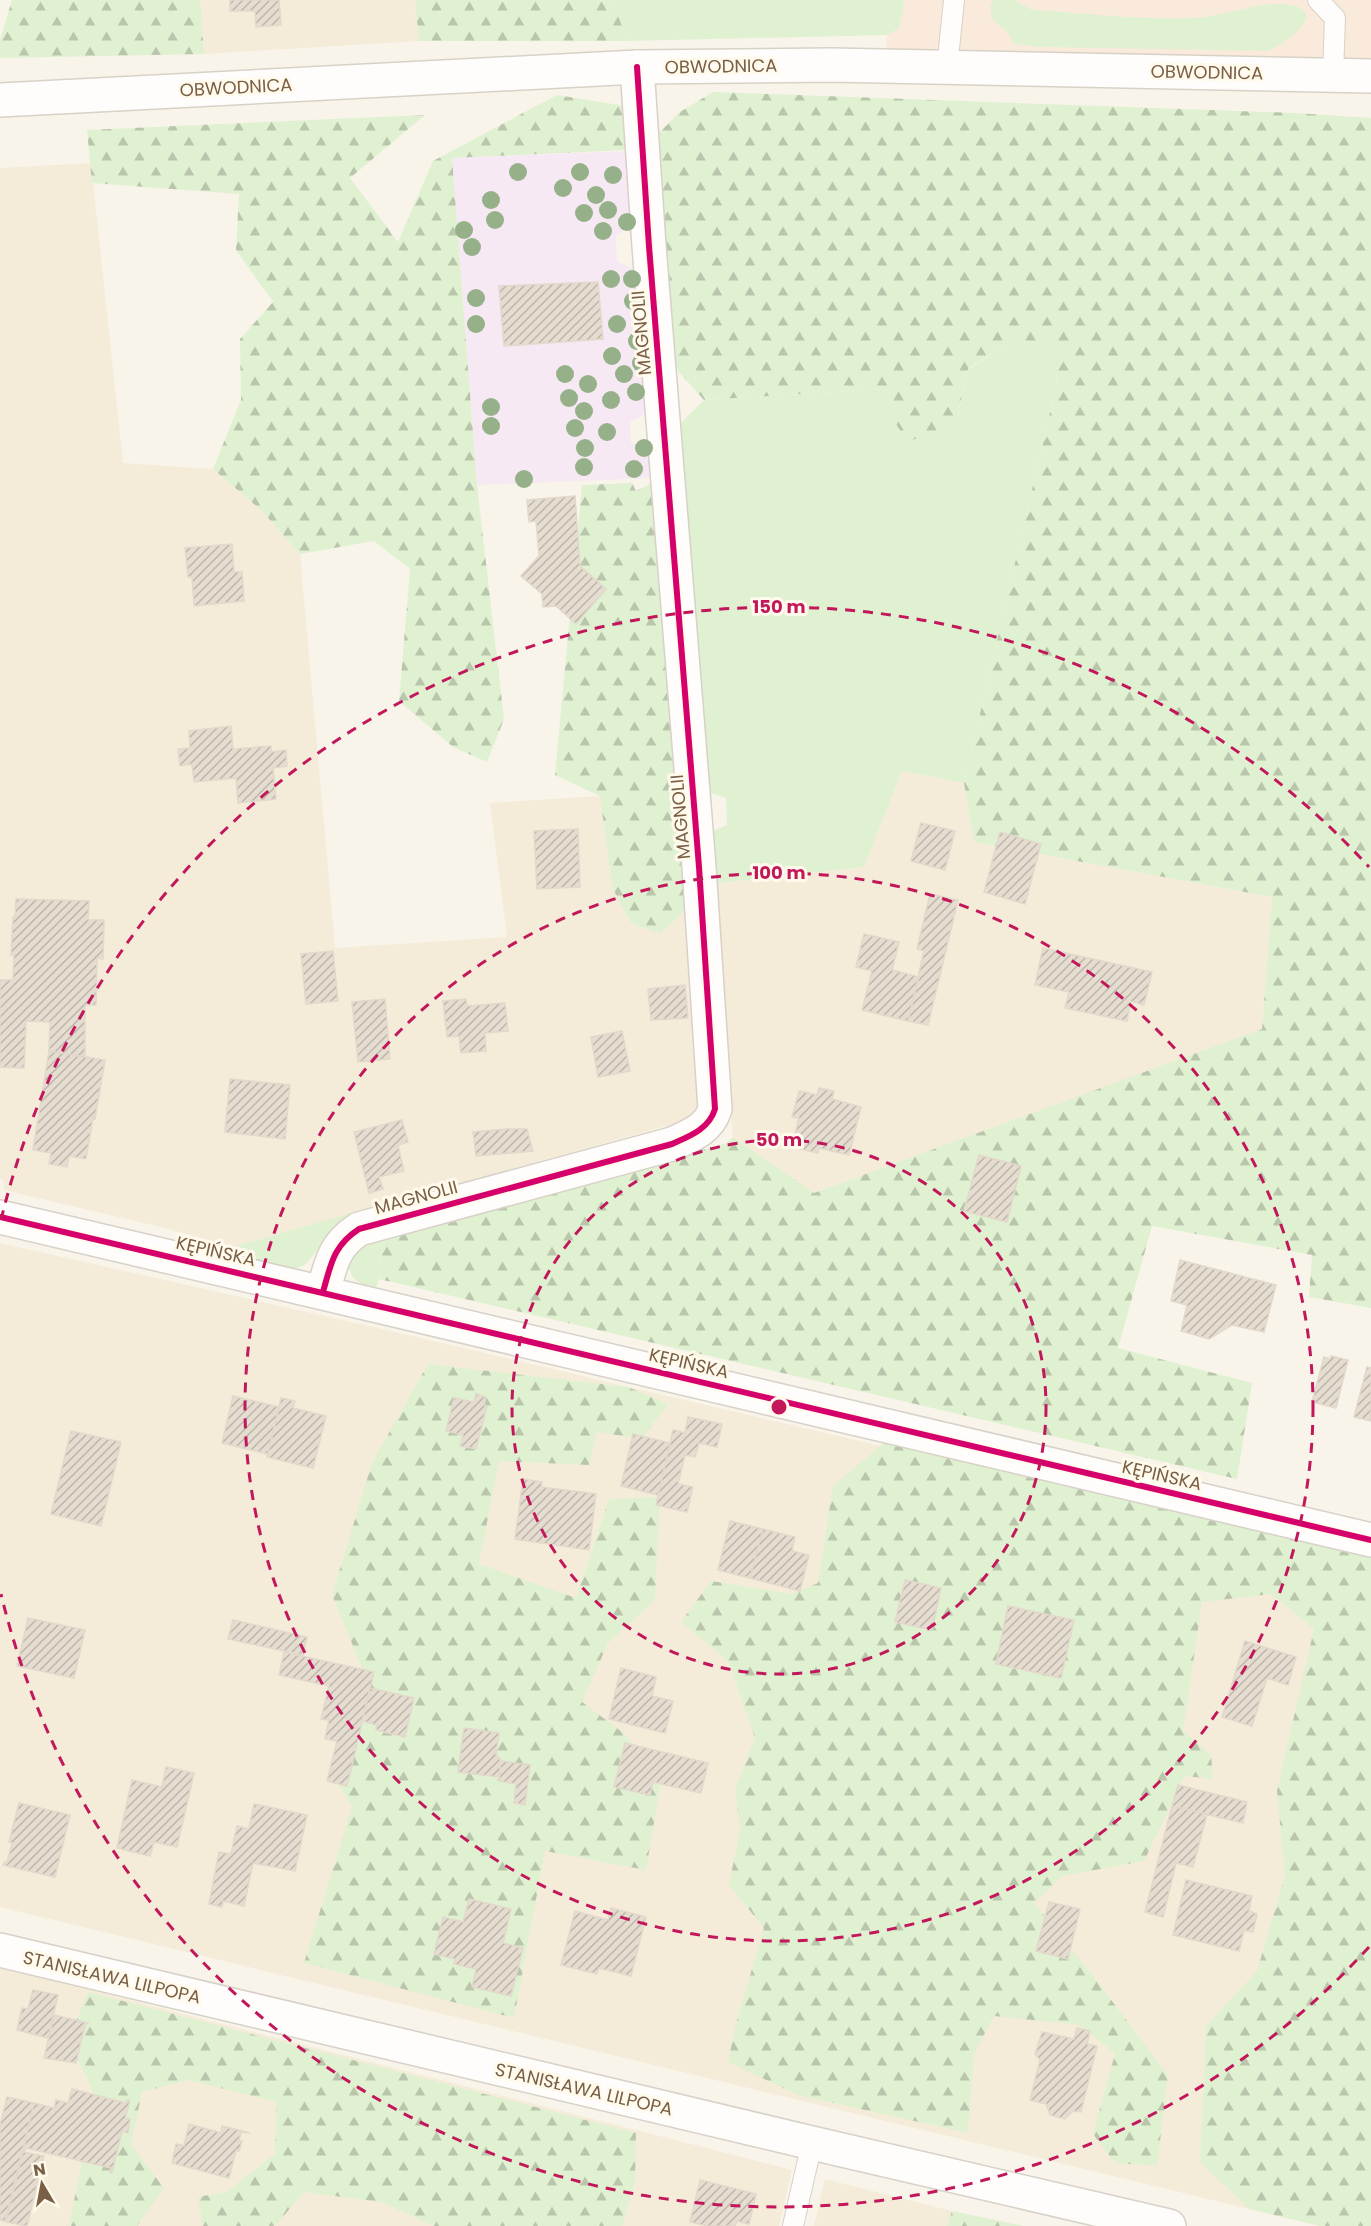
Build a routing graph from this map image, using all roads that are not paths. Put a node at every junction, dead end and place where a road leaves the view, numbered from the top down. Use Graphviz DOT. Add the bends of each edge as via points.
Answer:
graph roads {
  1 [pos="954,0"];
  2 [pos="1318,0"];
  3 [pos="637,67"];
  4 [pos="947,68"];
  5 [pos="1333,75"];
  6 [pos="1371,76"];
  7 [pos="0,100"];
  8 [pos="0,1216"];
  9 [pos="323,1292"];
  10 [pos="1371,1540"];
  11 [pos="0,1950"];
  12 [pos="812,2144"];
  13 [pos="793,2226"];
  14 [pos="1169,2226"];
  1 -- 4 [label="lane"];
  2 -- 5 [label="lane" via="1335,18"];
  3 -- 4 [label="street, OBWODNICA"];
  3 -- 7 [label="street, OBWODNICA"];
  3 -- 9 [label="street, MAGNOLII" via="715,1109 704,1127 672,1144 359,1229 338,1247"];
  4 -- 5 [label="street, OBWODNICA"];
  5 -- 6 [label="street, OBWODNICA"];
  8 -- 9 [label="street, KĘPIŃSKA"];
  9 -- 10 [label="street, KĘPIŃSKA"];
  11 -- 12 [label="street, STANISŁAWA LILPOPA"];
  12 -- 13 [label="lane"];
  12 -- 14 [label="street, STANISŁAWA LILPOPA"];
}
